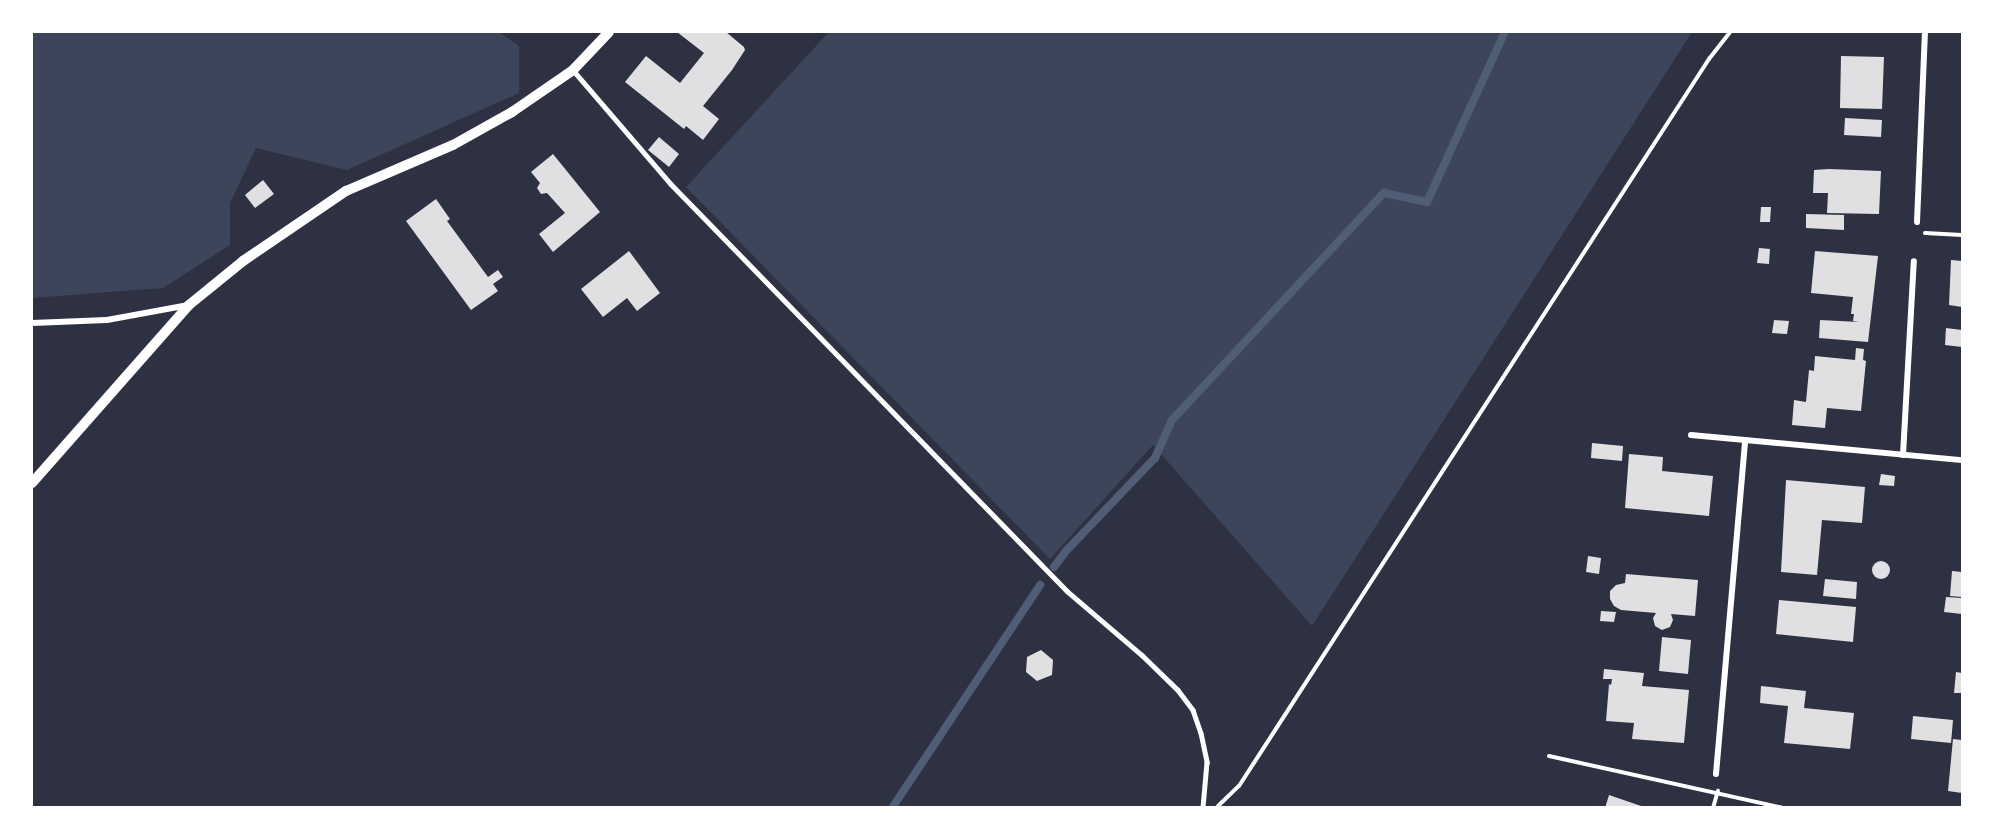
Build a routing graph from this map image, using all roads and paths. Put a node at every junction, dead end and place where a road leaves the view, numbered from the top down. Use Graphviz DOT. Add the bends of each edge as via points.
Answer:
graph roads {
  1 [pos="609,32"];
  2 [pos="1730,32"];
  3 [pos="1925,32"];
  4 [pos="573,70"];
  5 [pos="1917,222"];
  6 [pos="1916,233"];
  7 [pos="1962,236"];
  8 [pos="1914,261"];
  9 [pos="189,305"];
  10 [pos="32,323"];
  11 [pos="1691,435"];
  12 [pos="1745,440"];
  13 [pos="1902,455"];
  14 [pos="1962,460"];
  15 [pos="32,483"];
  16 [pos="1549,756"];
  17 [pos="1716,774"];
  18 [pos="1203,807"];
  19 [pos="1216,807"];
  20 [pos="1784,807"];
  1 -- 4 [label="street"];
  2 -- 19 [label="path" via="1702,69 1239,786"];
  3 -- 5 [label="street"];
  4 -- 9 [label="street" via="512,112 453,145 346,191 243,261"];
  4 -- 18 [label="lane" via="671,184 1059,582 1178,690 1201,733 1207,762"];
  6 -- 7 [label="path"];
  8 -- 13 [label="street"];
  9 -- 10 [label="street" via="106,320"];
  9 -- 15 [label="street"];
  11 -- 12 [label="street"];
  12 -- 13 [label="street"];
  12 -- 17 [label="street"];
  13 -- 14 [label="street"];
  16 -- 20 [label="path"];
}
